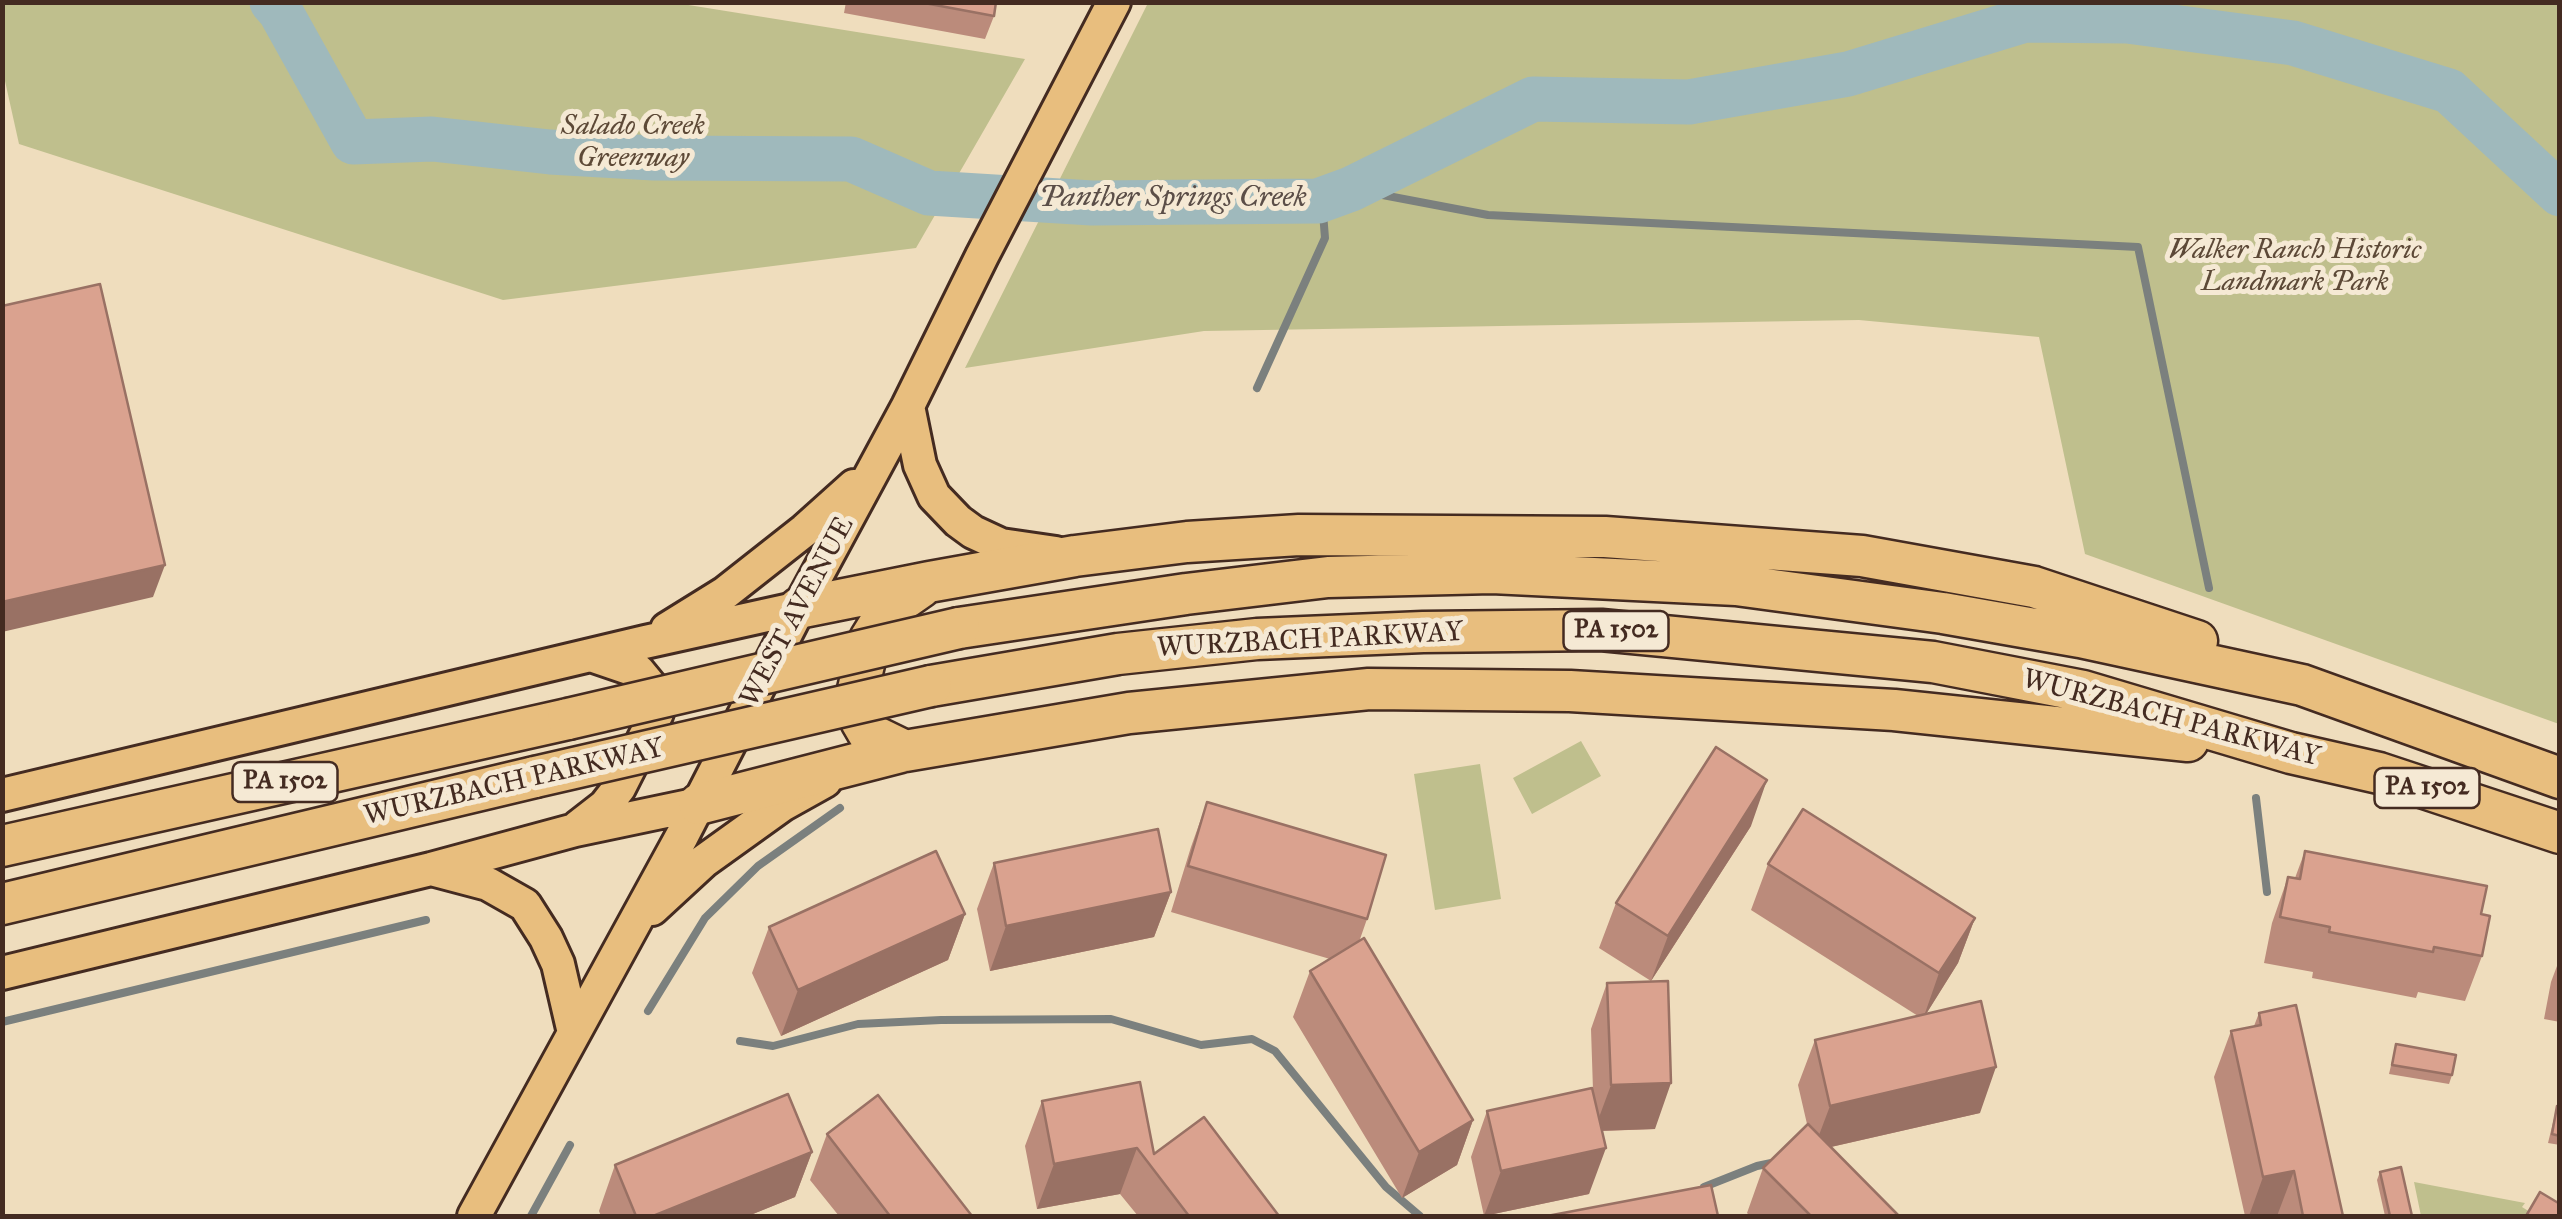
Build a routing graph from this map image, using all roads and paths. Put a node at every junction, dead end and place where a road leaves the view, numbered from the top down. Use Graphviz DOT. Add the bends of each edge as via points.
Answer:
graph roads {
  1 [pos="1114,2"];
  2 [pos="908,406"];
  3 [pos="873,470"];
  4 [pos="1075,556"];
  5 [pos="929,582"];
  6 [pos="799,608"];
  7 [pos="645,642"];
  8 [pos="591,655"];
  9 [pos="2302,685"];
  10 [pos="905,751"];
  11 [pos="2292,753"];
  12 [pos="860,762"];
  13 [pos="2560,778"];
  14 [pos="2,795"];
  15 [pos="698,804"];
  16 [pos="575,830"];
  17 [pos="2560,832"];
  18 [pos="2,846"];
  19 [pos="431,868"];
  20 [pos="2,904"];
  21 [pos="634,925"];
  22 [pos="2,973"];
  23 [pos="574,1033"];
  24 [pos="474,1216"];
  1 -- 2 [label="main road, WEST AVENUE"];
  2 -- 3 [label="main road, WEST AVENUE"];
  2 -- 4 [label="main road" via="920,464 934,496 958,521 1002,545"];
  3 -- 6 [label="main road, WEST AVENUE"];
  3 -- 7 [label="main road" via="725,593"];
  4 -- 5 [label="highway"];
  4 -- 9 [label="highway" via="1298,535 1486,534 1862,556 2034,586 2178,633"];
  5 -- 6 [label="highway"];
  5 -- 10 [label="highway" via="888,610 870,638 855,702 868,733"];
  6 -- 7 [label="main road"];
  6 -- 15 [label="main road, WEST AVENUE"];
  7 -- 8 [label="main road"];
  8 -- 14 [label="main road"];
  8 -- 16 [label="main road" via="638,671 652,688 657,713 619,788"];
  9 -- 13 [label="highway, WURZBACH PARKWAY / PA 1502"];
  9 -- 18 [label="highway, WURZBACH PARKWAY / PA 1502, bridge" via="2080,637 1736,585 1511,574 1328,577 959,628"];
  10 -- 11 [label="highway" via="1128,713 1369,689 1570,691 1894,710"];
  10 -- 12 [label="highway"];
  11 -- 17 [label="highway, WURZBACH PARKWAY / PA 1502" via="2379,772"];
  11 -- 20 [label="highway, WURZBACH PARKWAY / PA 1502, bridge" via="2082,691 1933,662 1602,630 1257,638 931,686"];
  12 -- 15 [label="highway"];
  12 -- 21 [label="main road" via="704,861"];
  15 -- 16 [label="main road"];
  15 -- 21 [label="main road, WEST AVENUE"];
  16 -- 19 [label="main road"];
  19 -- 22 [label="main road"];
  19 -- 23 [label="main road" via="488,884 525,905 558,964"];
  21 -- 23 [label="main road, WEST AVENUE"];
  23 -- 24 [label="main road, WEST AVENUE"];
}
